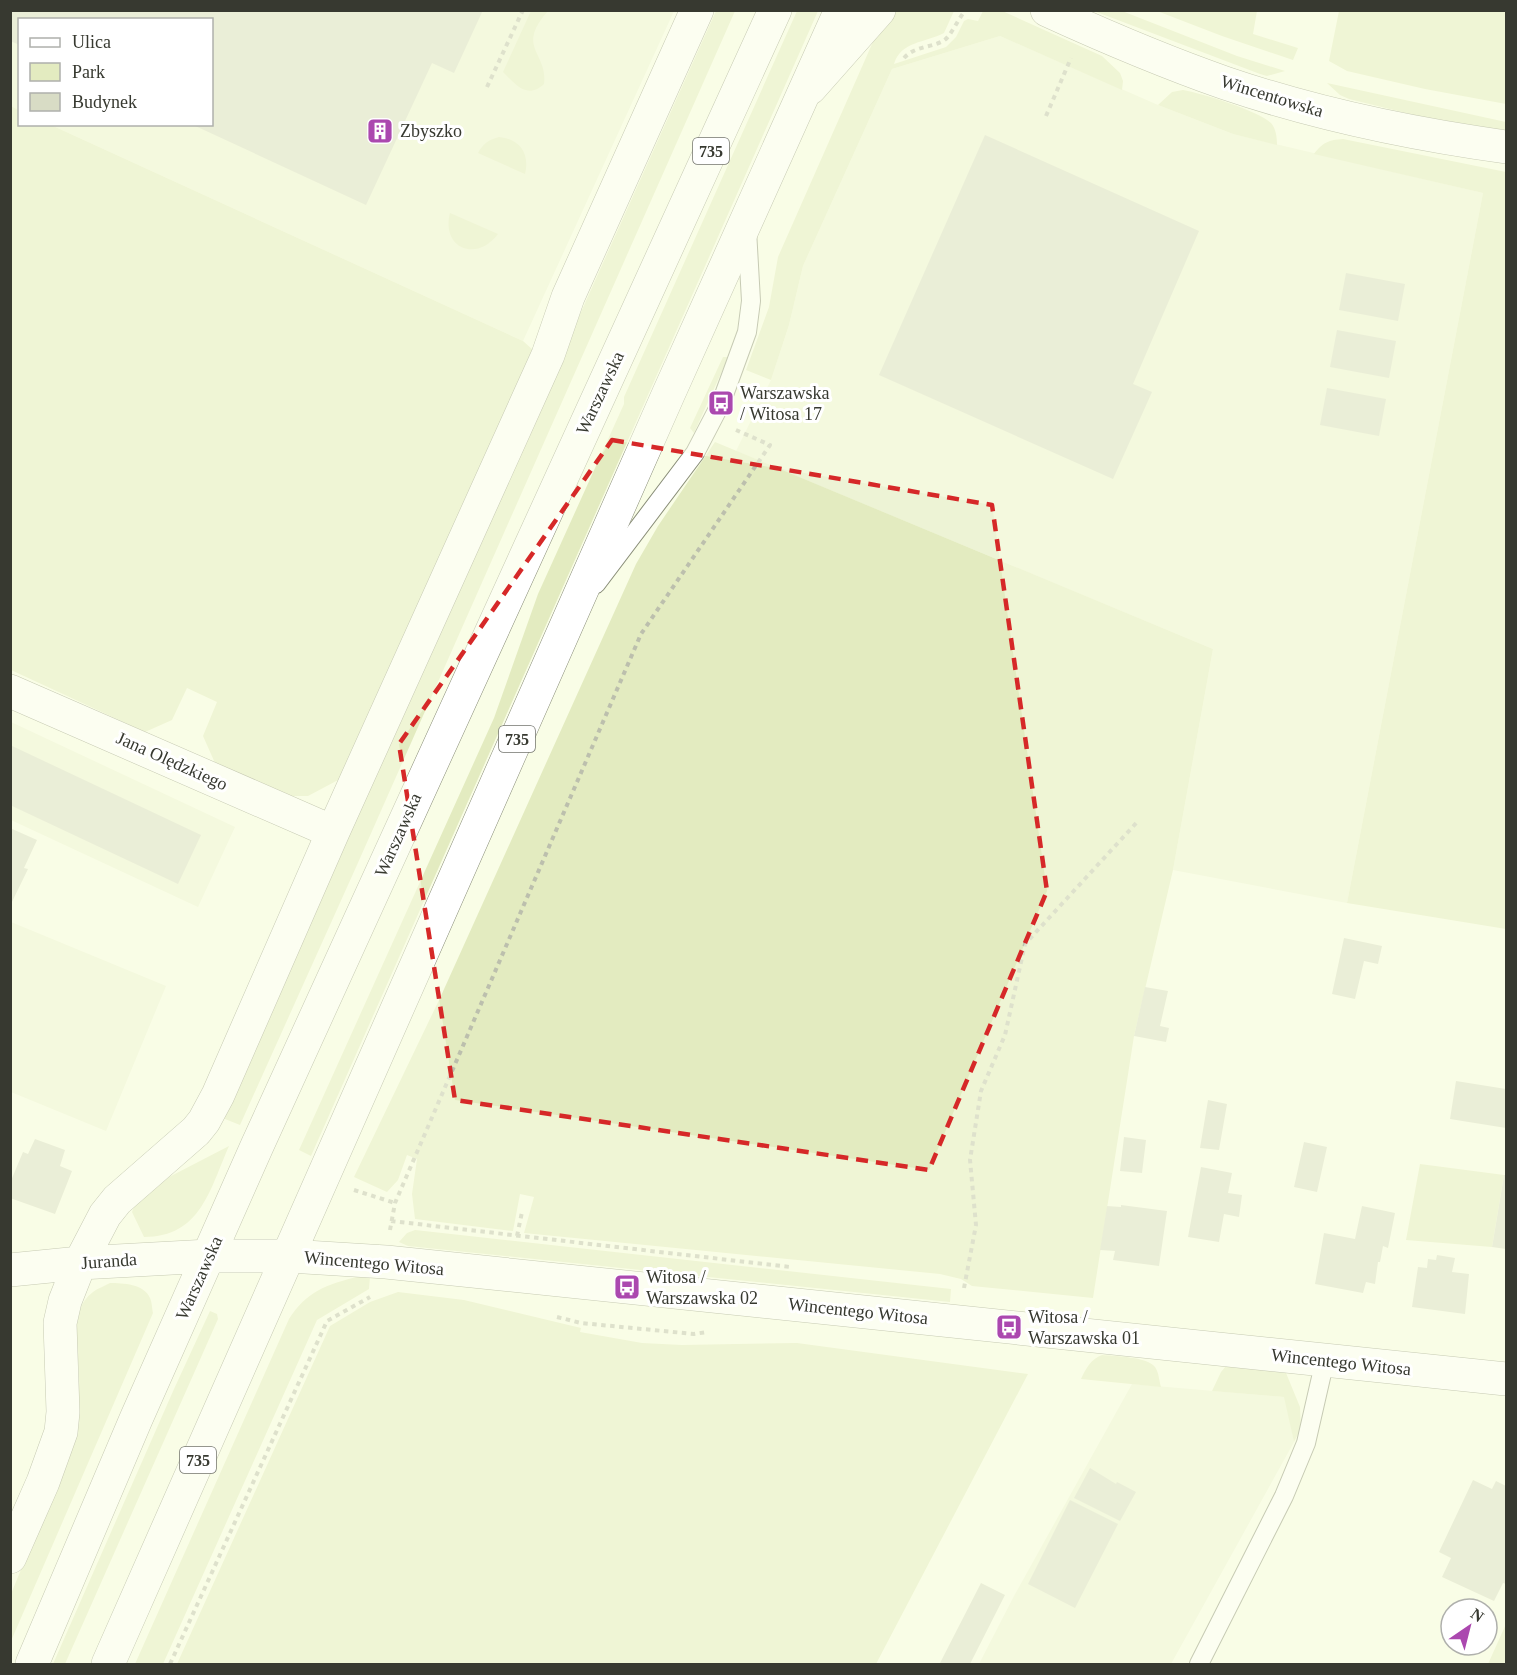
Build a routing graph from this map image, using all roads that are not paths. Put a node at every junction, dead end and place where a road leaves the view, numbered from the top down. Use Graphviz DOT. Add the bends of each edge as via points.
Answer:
graph roads {
  1 [pos="697,10"];
  2 [pos="841,10"];
  3 [pos="879,10"];
  4 [pos="1047,10"];
  5 [pos="772,14"];
  6 [pos="803,96"];
  7 [pos="1506,147"];
  8 [pos="746,223"];
  9 [pos="570,618"];
  10 [pos="10,691"];
  11 [pos="333,832"];
  12 [pos="208,1256"];
  13 [pos="289,1256"];
  14 [pos="80,1263"];
  15 [pos="10,1270"];
  16 [pos="1325,1360"];
  17 [pos="1506,1379"];
  18 [pos="10,1557"];
  19 [pos="32,1665"];
  20 [pos="108,1665"];
  21 [pos="1199,1665"];
  1 -- 11 [label="street" via="568,297 543,366"];
  2 -- 6 [label="street, 735"];
  3 -- 6 [label="street"];
  4 -- 7 [label="street, Wincentowska" via="1129,47 1227,84 1353,120"];
  5 -- 12 [label="street, Warszawska / 735"];
  6 -- 8 [label="street, 735"];
  8 -- 9 [label="street, 735"];
  8 -- 9 [label="lane" via="751,300 747,332 721,403 695,453"];
  9 -- 13 [label="street, 735"];
  10 -- 11 [label="street, Jana Olędzkiego"];
  11 -- 14 [label="street" via="204,1121 117,1200"];
  12 -- 13 [label="street, Wincentego Witosa"];
  12 -- 14 [label="street, Juranda"];
  12 -- 19 [label="street, Warszawska / 735"];
  13 -- 16 [label="street, Wincentego Witosa" via="386,1262"];
  13 -- 20 [label="street, 735"];
  14 -- 15 [label="street, Juranda"];
  14 -- 18 [label="street" via="60,1323 61,1432"];
  16 -- 17 [label="street, Wincentego Witosa"];
  16 -- 21 [label="lane" via="1306,1443 1284,1496"];
}
